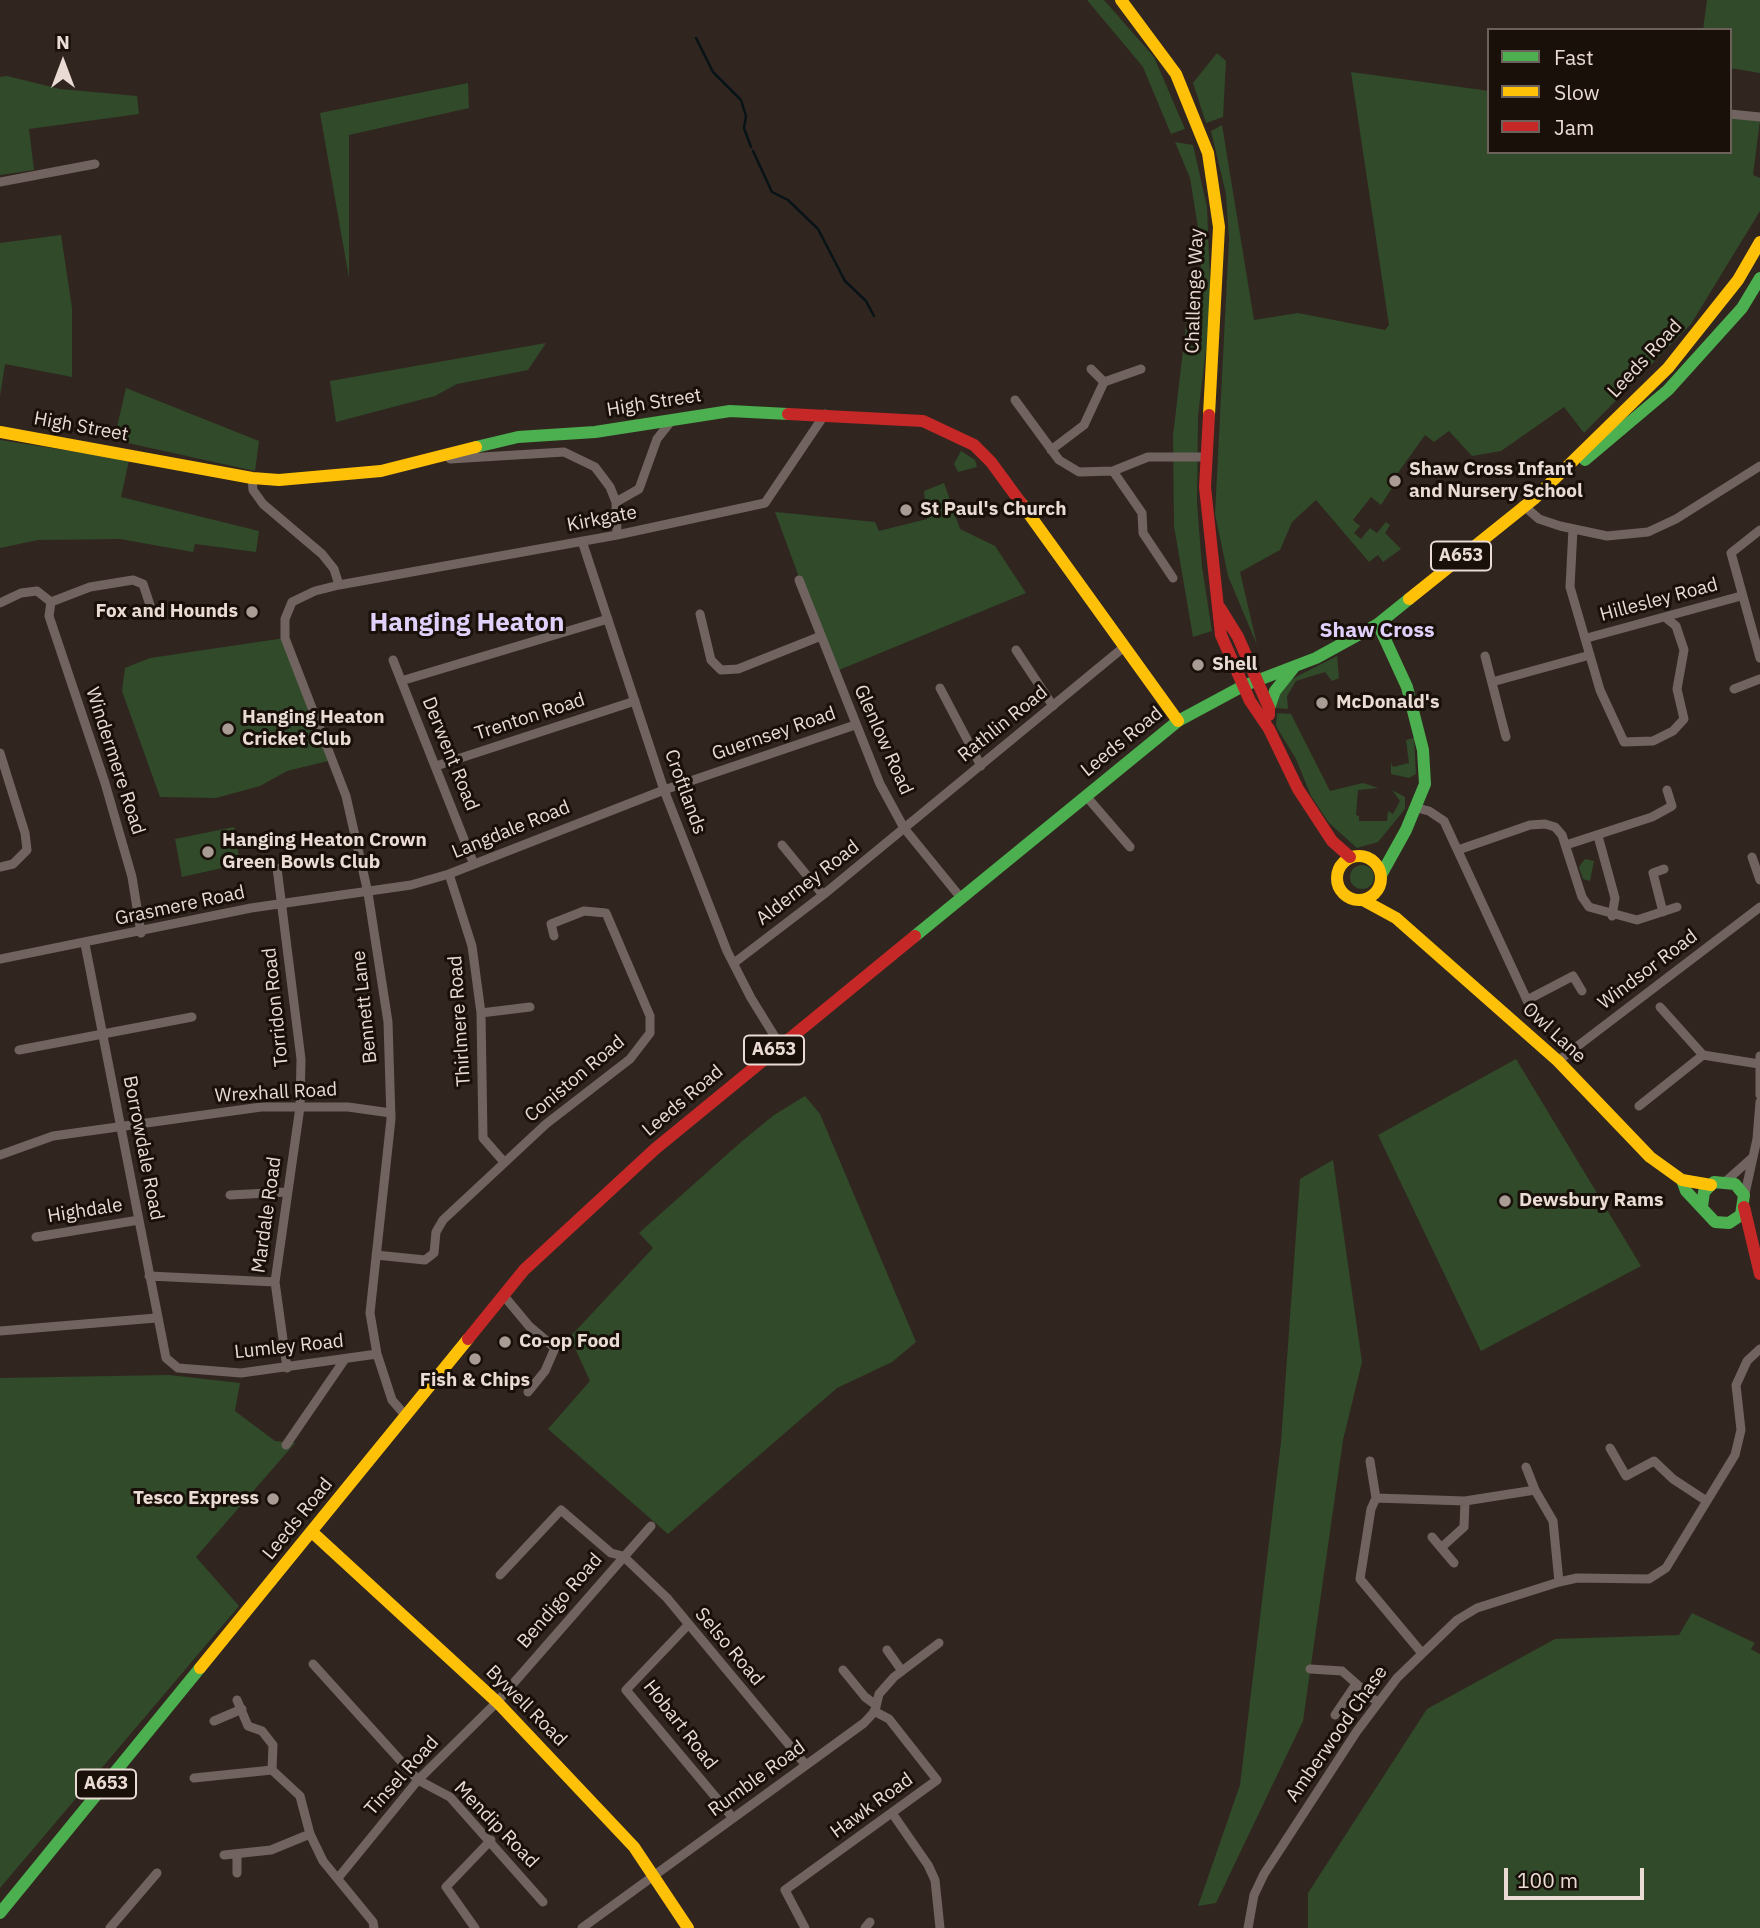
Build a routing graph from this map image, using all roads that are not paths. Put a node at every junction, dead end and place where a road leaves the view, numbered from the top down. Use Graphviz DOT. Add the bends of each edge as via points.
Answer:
graph roads {
  1 [pos="1121,0"];
  2 [pos="1732,114"];
  3 [pos="1760,117"];
  4 [pos="95,164"];
  5 [pos="0,182"];
  6 [pos="1760,245"];
  7 [pos="1760,278"];
  8 [pos="1091,369"];
  9 [pos="1141,369"];
  10 [pos="1104,382"];
  11 [pos="1014,400"];
  12 [pos="825,414"];
  13 [pos="671,420"];
  14 [pos="0,432"];
  15 [pos="1051,450"];
  16 [pos="1206,457"];
  17 [pos="416,462"];
  18 [pos="1760,466"];
  19 [pos="1113,471"];
  20 [pos="252,478"];
  21 [pos="1544,490"];
  22 [pos="616,502"];
  23 [pos="1523,505"];
  24 [pos="1573,529"];
  25 [pos="1760,530"];
  26 [pos="617,535"];
  27 [pos="582,541"];
  28 [pos="1173,578"];
  29 [pos="799,580"];
  30 [pos="339,585"];
  31 [pos="1741,596"];
  32 [pos="51,602"];
  33 [pos="292,602"];
  34 [pos="0,603"];
  35 [pos="1220,607"];
  36 [pos="1398,608"];
  37 [pos="153,614"];
  38 [pos="700,614"];
  39 [pos="1665,617"];
  40 [pos="608,619"];
  41 [pos="1378,624"];
  42 [pos="821,636"];
  43 [pos="1587,638"];
  44 [pos="1124,647"];
  45 [pos="1389,647"];
  46 [pos="1016,650"];
  47 [pos="1590,654"];
  48 [pos="1485,656"];
  49 [pos="1760,658"];
  50 [pos="393,660"];
  51 [pos="1296,665"];
  52 [pos="1760,679"];
  53 [pos="1255,680"];
  54 [pos="401,681"];
  55 [pos="1492,682"];
  56 [pos="1243,686"];
  57 [pos="940,688"];
  58 [pos="1734,689"];
  59 [pos="635,701"];
  60 [pos="1054,706"];
  61 [pos="1269,708"];
  62 [pos="1178,721"];
  63 [pos="855,725"];
  64 [pos="1269,729"];
  65 [pos="1506,737"];
  66 [pos="0,753"];
  67 [pos="981,765"];
  68 [pos="436,766"];
  69 [pos="664,790"];
  70 [pos="1667,790"];
  71 [pos="1086,796"];
  72 [pos="1417,808"];
  73 [pos="904,828"];
  74 [pos="1598,836"];
  75 [pos="1332,841"];
  76 [pos="782,845"];
  77 [pos="1566,845"];
  78 [pos="1130,847"];
  79 [pos="1394,848"];
  80 [pos="1458,850"];
  81 [pos="1367,857"];
  82 [pos="1752,857"];
  83 [pos="1350,858"];
  84 [pos="473,862"];
  85 [pos="0,867"];
  86 [pos="1339,867"];
  87 [pos="277,868"];
  88 [pos="1664,869"];
  89 [pos="449,874"];
  90 [pos="1381,875"];
  91 [pos="1760,880"];
  92 [pos="1377,891"];
  93 [pos="368,893"];
  94 [pos="823,895"];
  95 [pos="961,898"];
  96 [pos="1363,900"];
  97 [pos="282,903"];
  98 [pos="1677,907"];
  99 [pos="1760,907"];
  100 [pos="1664,912"];
  101 [pos="1612,916"];
  102 [pos="1396,918"];
  103 [pos="141,933"];
  104 [pos="554,936"];
  105 [pos="85,944"];
  106 [pos="0,960"];
  107 [pos="734,963"];
  108 [pos="1582,991"];
  109 [pos="1527,1000"];
  110 [pos="530,1007"];
  111 [pos="1660,1007"];
  112 [pos="1532,1011"];
  113 [pos="481,1013"];
  114 [pos="192,1017"];
  115 [pos="104,1035"];
  116 [pos="780,1045"];
  117 [pos="19,1050"];
  118 [pos="1703,1055"];
  119 [pos="1759,1060"];
  120 [pos="1558,1061"];
  121 [pos="1760,1095"];
  122 [pos="1760,1102"];
  123 [pos="1639,1106"];
  124 [pos="300,1107"];
  125 [pos="391,1113"];
  126 [pos="121,1125"];
  127 [pos="0,1155"];
  128 [pos="1753,1157"];
  129 [pos="504,1162"];
  130 [pos="1682,1180"];
  131 [pos="1726,1181"];
  132 [pos="1711,1185"];
  133 [pos="287,1192"];
  134 [pos="230,1195"];
  135 [pos="1744,1202"];
  136 [pos="1702,1207"];
  137 [pos="139,1220"];
  138 [pos="1732,1222"];
  139 [pos="36,1237"];
  140 [pos="1749,1240"];
  141 [pos="376,1255"];
  142 [pos="1760,1274"];
  143 [pos="149,1276"];
  144 [pos="275,1282"];
  145 [pos="504,1296"];
  146 [pos="156,1318"];
  147 [pos="0,1331"];
  148 [pos="1760,1349"];
  149 [pos="377,1354"];
  150 [pos="166,1358"];
  151 [pos="345,1359"];
  152 [pos="287,1368"];
  153 [pos="528,1392"];
  154 [pos="405,1415"];
  155 [pos="286,1445"];
  156 [pos="1610,1448"];
  157 [pos="1370,1461"];
  158 [pos="1526,1467"];
  159 [pos="1535,1490"];
  160 [pos="1376,1498"];
  161 [pos="1705,1500"];
  162 [pos="1465,1501"];
  163 [pos="651,1526"];
  164 [pos="312,1532"];
  165 [pos="1432,1537"];
  166 [pos="1442,1547"];
  167 [pos="623,1556"];
  168 [pos="1454,1563"];
  169 [pos="500,1575"];
  170 [pos="1559,1582"];
  171 [pos="688,1625"];
  172 [pos="939,1643"];
  173 [pos="887,1650"];
  174 [pos="1421,1651"];
  175 [pos="313,1664"];
  176 [pos="1310,1669"];
  177 [pos="843,1670"];
  178 [pos="902,1671"];
  179 [pos="1356,1684"];
  180 [pos="237,1700"];
  181 [pos="497,1702"];
  182 [pos="1377,1702"];
  183 [pos="875,1708"];
  184 [pos="242,1709"];
  185 [pos="1335,1715"];
  186 [pos="214,1721"];
  187 [pos="805,1764"];
  188 [pos="272,1770"];
  189 [pos="194,1778"];
  190 [pos="418,1780"];
  191 [pos="892,1813"];
  192 [pos="733,1818"];
  193 [pos="310,1834"];
  194 [pos="491,1840"];
  195 [pos="237,1854"];
  196 [pos="224,1855"];
  197 [pos="157,1873"];
  198 [pos="237,1873"];
  199 [pos="653,1876"];
  200 [pos="338,1878"];
  201 [pos="543,1902"];
  202 [pos="0,1913"];
  203 [pos="110,1928"];
  204 [pos="374,1928"];
  205 [pos="475,1928"];
  206 [pos="582,1928"];
  207 [pos="688,1928"];
  208 [pos="805,1928"];
  209 [pos="940,1928"];
  210 [pos="1248,1928"];
  1 -- 16 [label="main road, Challenge Way" via="1176,74 1208,153 1219,227"];
  2 -- 3 [label="street"];
  4 -- 5 [label="street"];
  6 -- 21 [label="main road, Leeds Road / A653" via="1668,368"];
  7 -- 21 [label="main road, Leeds Road / A653" via="1742,308 1668,390"];
  8 -- 10 [label="street"];
  9 -- 10 [label="street"];
  10 -- 15 [label="street" via="1084,425"];
  11 -- 15 [label="street"];
  12 -- 13 [label="main road, High Street" via="730,411"];
  12 -- 26 [label="street, Kirkgate" via="765,503"];
  12 -- 44 [label="main road, High Street" via="923,421 974,445 1019,499"];
  13 -- 17 [label="main road, High Street" via="595,432 518,437"];
  13 -- 22 [label="street" via="657,439 639,489"];
  14 -- 20 [label="main road, High Street"];
  15 -- 19 [label="street" via="1063,465 1079,472"];
  16 -- 19 [label="street" via="1148,457"];
  16 -- 35 [label="main road, Challenge Way" via="1213,583"];
  17 -- 20 [label="main road, High Street" via="343,476"];
  17 -- 22 [label="street" via="564,452 595,467"];
  18 -- 24 [label="street" via="1648,532 1606,536"];
  19 -- 28 [label="street" via="1142,513 1143,533"];
  20 -- 30 [label="street" via="253,490 262,503 322,555 334,569"];
  21 -- 23 [label="main road, Leeds Road / A653"];
  22 -- 26 [label="street"];
  23 -- 24 [label="street" via="1539,519"];
  23 -- 36 [label="main road, Leeds Road / A653"];
  24 -- 43 [label="street" via="1570,587"];
  25 -- 31 [label="street" via="1731,553"];
  26 -- 27 [label="street, Kirkgate"];
  27 -- 30 [label="street, Kirkgate"];
  27 -- 40 [label="street, Croftlands"];
  29 -- 42 [label="street, Glenlow Road"];
  30 -- 33 [label="street, Kirkgate"];
  31 -- 39 [label="street, Hillesley Road"];
  31 -- 49 [label="street"];
  32 -- 34 [label="street" via="37,591"];
  32 -- 37 [label="street" via="90,587 133,580 143,584"];
  32 -- 103 [label="street, Windermere Road" via="49,616 132,877"];
  33 -- 93 [label="street, Bennett Lane" via="285,619 285,638 346,796"];
  35 -- 53 [label="main road, Challenge Way"];
  35 -- 56 [label="main road, Challenge Way" via="1221,635"];
  36 -- 41 [label="main road, Leeds Road / A653"];
  36 -- 45 [label="main road" via="1390,625"];
  38 -- 42 [label="street" via="710,660 722,670 738,669"];
  39 -- 43 [label="street, Hillesley Road"];
  39 -- 47 [label="street" via="1675,626 1684,650 1677,689 1684,719 1674,731 1654,741 1624,742 1600,690"];
  40 -- 54 [label="street"];
  40 -- 59 [label="street, Croftlands"];
  41 -- 45 [label="main road"];
  41 -- 51 [label="main road, Leeds Road / A653"];
  42 -- 63 [label="street, Glenlow Road"];
  43 -- 47 [label="street"];
  44 -- 60 [label="street, Rathlin Road"];
  44 -- 62 [label="main road, High Street"];
  45 -- 72 [label="main road" via="1407,687 1423,750 1425,784"];
  46 -- 60 [label="street"];
  47 -- 55 [label="street"];
  48 -- 55 [label="street"];
  50 -- 54 [label="street, Derwent Road"];
  51 -- 53 [label="main road, Leeds Road / A653"];
  51 -- 61 [label="main road" via="1275,691"];
  52 -- 58 [label="street"];
  53 -- 56 [label="main road, Leeds Road / A653"];
  53 -- 61 [label="main road, Challenge Way"];
  54 -- 68 [label="street, Derwent Road"];
  55 -- 65 [label="street"];
  56 -- 62 [label="main road, Leeds Road / A653"];
  56 -- 64 [label="main road, Challenge Way"];
  57 -- 67 [label="street"];
  59 -- 68 [label="street, Trenton Road"];
  59 -- 69 [label="street, Croftlands"];
  60 -- 67 [label="street, Rathlin Road"];
  61 -- 64 [label="main road"];
  62 -- 71 [label="main road, Leeds Road / A653"];
  63 -- 69 [label="street, Guernsey Road"];
  63 -- 73 [label="street, Glenlow Road"];
  64 -- 75 [label="main road, Challenge Way" via="1298,789"];
  66 -- 85 [label="street" via="27,850 13,864"];
  67 -- 73 [label="street, Rathlin Road"];
  68 -- 84 [label="street, Derwent Road"];
  69 -- 84 [label="street, Langdale Road"];
  69 -- 107 [label="street, Croftlands"];
  70 -- 74 [label="street" via="1672,806"];
  71 -- 78 [label="street"];
  71 -- 95 [label="main road, Leeds Road / A653"];
  72 -- 79 [label="main road"];
  72 -- 80 [label="street, Owl Lane" via="1444,821"];
  73 -- 94 [label="street, Alderney Road"];
  73 -- 95 [label="street, Glenlow Road"];
  74 -- 77 [label="street"];
  74 -- 101 [label="street" via="1615,898"];
  75 -- 83 [label="main road"];
  75 -- 86 [label="main road"];
  76 -- 94 [label="street"];
  77 -- 80 [label="street" via="1555,827 1539,823"];
  77 -- 101 [label="street" via="1582,897 1589,907"];
  79 -- 81 [label="main road"];
  79 -- 90 [label="main road"];
  80 -- 109 [label="street, Owl Lane"];
  81 -- 83 [label="main road"];
  81 -- 90 [label="main road"];
  82 -- 91 [label="street"];
  83 -- 86 [label="main road"];
  84 -- 89 [label="street, Langdale Road"];
  86 -- 96 [label="main road" via="1337,883 1342,893"];
  87 -- 97 [label="street, Torridon Road"];
  88 -- 100 [label="street" via="1653,873"];
  89 -- 93 [label="street, Langdale Road"];
  89 -- 113 [label="street, Thirlmere Road" via="472,946"];
  90 -- 92 [label="main road"];
  92 -- 96 [label="main road"];
  92 -- 102 [label="main road"];
  93 -- 97 [label="street, Grasmere Road"];
  93 -- 125 [label="street, Bennett Lane" via="388,1022"];
  94 -- 107 [label="street, Alderney Road"];
  95 -- 116 [label="main road, Leeds Road / A653"];
  96 -- 102 [label="main road"];
  97 -- 103 [label="street, Grasmere Road"];
  97 -- 124 [label="street, Torridon Road" via="301,1059"];
  98 -- 100 [label="street"];
  99 -- 120 [label="street, Windsor Road"];
  100 -- 101 [label="street" via="1637,920"];
  102 -- 120 [label="main road, Owl Lane"];
  103 -- 105 [label="street, Grasmere Road"];
  104 -- 129 [label="street, Coniston Road" via="551,924 584,911 606,913 650,1016 650,1033 630,1059"];
  105 -- 106 [label="street, Grasmere Road"];
  105 -- 115 [label="street, Borrowdale Road"];
  107 -- 116 [label="street, Croftlands"];
  108 -- 109 [label="street" via="1573,976"];
  109 -- 112 [label="street, Owl Lane"];
  110 -- 113 [label="street"];
  111 -- 118 [label="street"];
  113 -- 129 [label="street, Thirlmere Road" via="483,1138"];
  114 -- 115 [label="street"];
  115 -- 117 [label="street"];
  115 -- 126 [label="street, Borrowdale Road"];
  116 -- 145 [label="main road, Leeds Road / A653" via="655,1149 524,1270"];
  118 -- 119 [label="street"];
  118 -- 123 [label="street"];
  119 -- 121 [label="street"];
  120 -- 130 [label="main road, Owl Lane" via="1650,1157"];
  122 -- 128 [label="street"];
  124 -- 125 [label="street, Wrexhall Road"];
  124 -- 126 [label="street, Wrexhall Road" via="261,1107"];
  124 -- 133 [label="street, Mardale Road"];
  125 -- 141 [label="street, Bennett Lane"];
  126 -- 127 [label="street, Wrexhall Road" via="53,1136"];
  126 -- 137 [label="street, Borrowdale Road"];
  128 -- 131 [label="street"];
  128 -- 135 [label="street"];
  129 -- 141 [label="street, Coniston Road" via="443,1220 436,1232 434,1253 425,1260"];
  130 -- 132 [label="main road, Owl Lane"];
  130 -- 136 [label="main road, Owl Lane"];
  131 -- 132 [label="main road, Owl Lane"];
  131 -- 135 [label="main road" via="1735,1184"];
  132 -- 136 [label="main road" via="1704,1192"];
  133 -- 134 [label="street"];
  133 -- 144 [label="street, Mardale Road"];
  135 -- 138 [label="main road" via="1741,1215"];
  135 -- 140 [label="main road, Owl Lane"];
  136 -- 138 [label="main road, Owl Lane" via="1715,1222"];
  137 -- 139 [label="street, Highdale"];
  137 -- 143 [label="street, Borrowdale Road"];
  138 -- 140 [label="main road, Owl Lane"];
  140 -- 142 [label="main road, Owl Lane"];
  141 -- 149 [label="street, Bennett Lane" via="370,1313"];
  143 -- 144 [label="street"];
  143 -- 146 [label="street, Borrowdale Road"];
  144 -- 152 [label="street, Mardale Road"];
  145 -- 153 [label="street" via="555,1348 545,1371"];
  145 -- 154 [label="main road, Leeds Road / A653"];
  146 -- 147 [label="street"];
  146 -- 150 [label="street, Borrowdale Road"];
  148 -- 161 [label="street, Amberwood Chase" via="1747,1361 1736,1385 1740,1442"];
  149 -- 151 [label="street, Lumley Road"];
  149 -- 154 [label="street, Bennett Lane" via="392,1400"];
  150 -- 152 [label="street, Lumley Road" via="177,1368 241,1373"];
  151 -- 152 [label="street, Lumley Road"];
  151 -- 155 [label="street"];
  154 -- 164 [label="main road, Leeds Road / A653"];
  156 -- 161 [label="street" via="1626,1476 1654,1461"];
  157 -- 160 [label="street"];
  158 -- 159 [label="street"];
  159 -- 162 [label="street"];
  159 -- 170 [label="street" via="1553,1521"];
  160 -- 162 [label="street"];
  160 -- 174 [label="street" via="1360,1579"];
  161 -- 170 [label="street, Amberwood Chase" via="1658,1576"];
  162 -- 166 [label="street" via="1464,1527"];
  163 -- 167 [label="street, Bendigo Road"];
  164 -- 181 [label="main road, Bywell Road"];
  164 -- 202 [label="main road, Leeds Road / A653"];
  165 -- 166 [label="street"];
  166 -- 168 [label="street"];
  167 -- 169 [label="street, Selso Road" via="611,1553 561,1510"];
  167 -- 171 [label="street, Selso Road"];
  167 -- 181 [label="street, Bendigo Road"];
  170 -- 174 [label="street, Amberwood Chase" via="1477,1608"];
  171 -- 187 [label="street, Selso Road"];
  171 -- 192 [label="street, Hobart Road" via="626,1690"];
  172 -- 178 [label="street, Rumble Road"];
  173 -- 178 [label="street"];
  174 -- 182 [label="street, Amberwood Chase"];
  175 -- 190 [label="street, Mendip Road"];
  176 -- 179 [label="street" via="1342,1671"];
  177 -- 183 [label="street"];
  178 -- 183 [label="street, Rumble Road" via="879,1694"];
  179 -- 182 [label="street"];
  179 -- 185 [label="street"];
  180 -- 184 [label="street"];
  181 -- 190 [label="street, Tinsel Road"];
  181 -- 199 [label="main road, Bywell Road" via="634,1847"];
  182 -- 210 [label="street, Amberwood Chase" via="1264,1874 1254,1895"];
  183 -- 187 [label="street, Rumble Road" via="864,1723"];
  183 -- 191 [label="street, Hawk Road" via="937,1780"];
  184 -- 186 [label="street"];
  184 -- 188 [label="street" via="248,1726 262,1731 272,1745"];
  187 -- 192 [label="street, Rumble Road"];
  188 -- 189 [label="street"];
  188 -- 193 [label="street" via="300,1796"];
  190 -- 194 [label="street, Mendip Road" via="450,1797"];
  190 -- 200 [label="street, Tinsel Road"];
  191 -- 208 [label="street, Hawk Road" via="785,1890"];
  191 -- 209 [label="street" via="935,1880"];
  192 -- 199 [label="street, Rumble Road"];
  193 -- 195 [label="street" via="271,1850"];
  193 -- 200 [label="street" via="323,1861"];
  194 -- 201 [label="street, Mendip Road"];
  194 -- 205 [label="street" via="446,1887"];
  195 -- 196 [label="street"];
  195 -- 198 [label="street"];
  197 -- 203 [label="street"];
  199 -- 206 [label="street, Rumble Road"];
  199 -- 207 [label="main road, Bywell Road"];
  200 -- 204 [label="street"];
}
